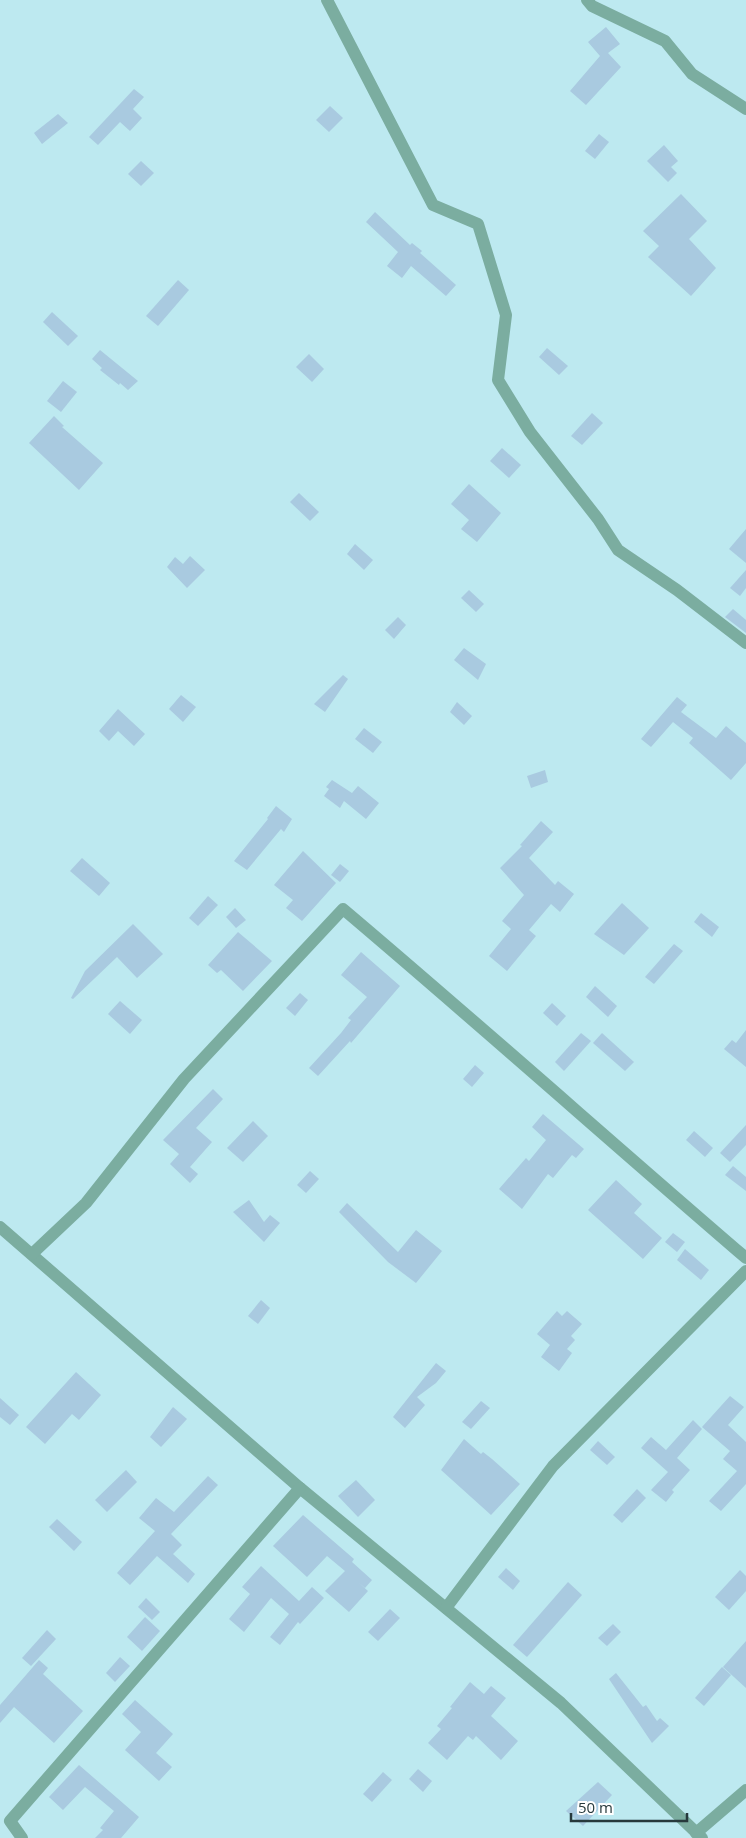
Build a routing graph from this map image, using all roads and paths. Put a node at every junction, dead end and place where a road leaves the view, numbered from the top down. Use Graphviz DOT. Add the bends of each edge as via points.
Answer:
graph roads {
  1 [pos="327,0"];
  2 [pos="588,0"];
  3 [pos="746,109"];
  4 [pos="746,644"];
  5 [pos="0,1227"];
  6 [pos="32,1254"];
  7 [pos="746,1258"];
  8 [pos="746,1271"];
  9 [pos="300,1488"];
  10 [pos="446,1608"];
  11 [pos="746,1790"];
  12 [pos="5,1817"];
  13 [pos="699,1835"];
  14 [pos="22,1838"];
  1 -- 4 [label="street" via="433,205 478,224 506,315 498,380 530,432 618,550 677,590"];
  2 -- 3 [label="street" via="592,6 666,41 692,74"];
  5 -- 6 [label="street"];
  6 -- 7 [label="street" via="86,1203 184,1079 344,909 492,1034"];
  6 -- 9 [label="street"];
  8 -- 10 [label="street" via="553,1466"];
  9 -- 10 [label="street"];
  9 -- 12 [label="street"];
  10 -- 13 [label="street" via="562,1704"];
  11 -- 13 [label="street"];
  12 -- 14 [label="street"];
}
